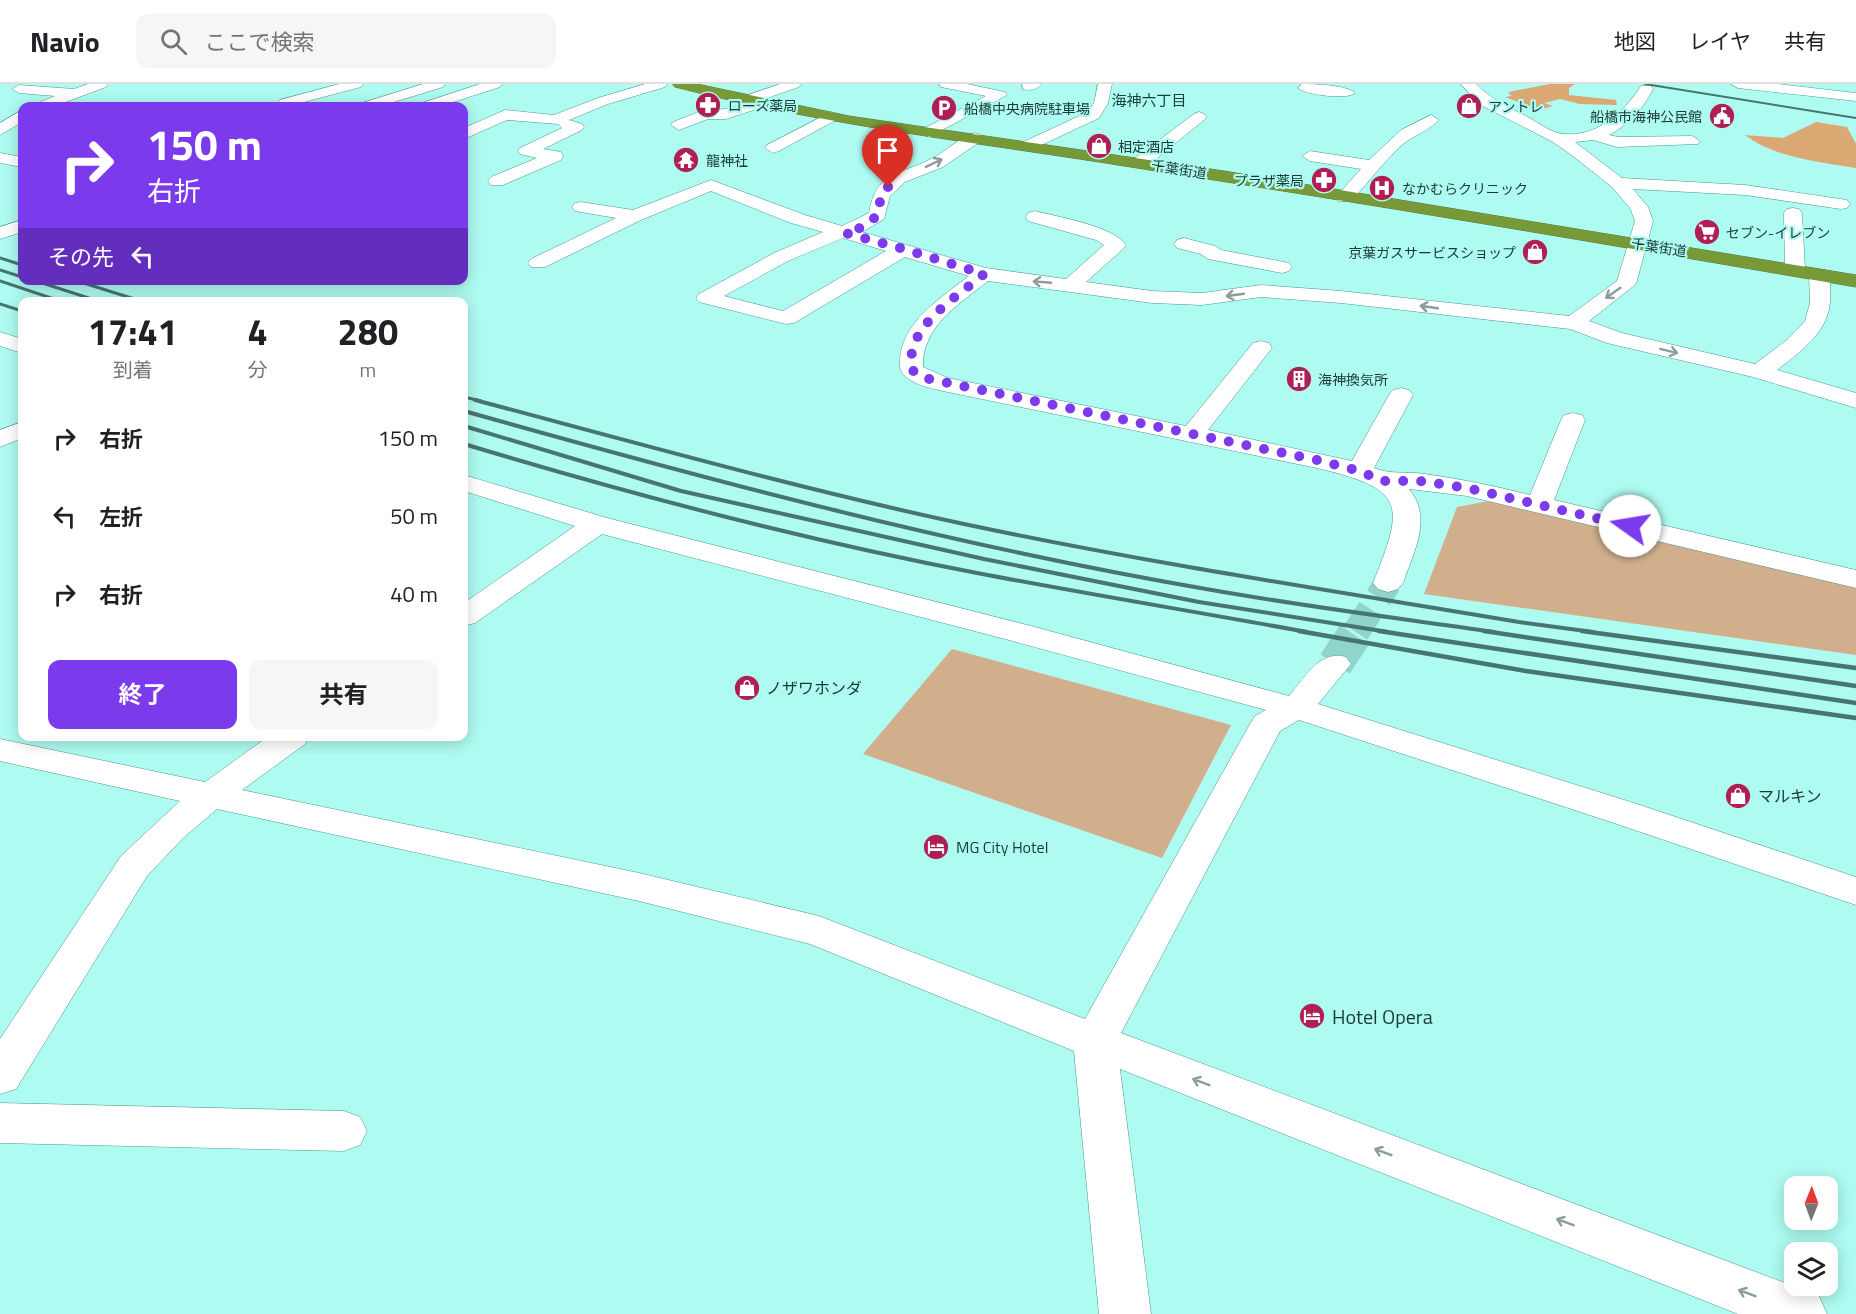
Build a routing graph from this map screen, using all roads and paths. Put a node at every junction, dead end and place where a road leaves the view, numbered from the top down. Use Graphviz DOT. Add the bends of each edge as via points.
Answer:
graph roads {
  1 [pos="101,84"];
  2 [pos="356,84"];
  3 [pos="438,84"];
  4 [pos="462,84"];
  5 [pos="495,84"];
  6 [pos="660,84"];
  7 [pos="680,84"];
  8 [pos="794,84"];
  9 [pos="946,84"];
  10 [pos="1100,84"];
  11 [pos="1105,84"];
  12 [pos="1313,84"];
  13 [pos="1738,84"];
  14 [pos="1452,85"];
  15 [pos="1469,85"];
  16 [pos="1646,89"];
  17 [pos="19,90"];
  18 [pos="1348,93"];
  19 [pos="77,94"];
  20 [pos="1856,96"];
  21 [pos="54,102"];
  22 [pos="289,102"];
  23 [pos="380,102"];
  24 [pos="424,102"];
  25 [pos="426,102"];
  26 [pos="751,102"];
  27 [pos="831,117"];
  28 [pos="1199,117"];
  29 [pos="18,118"];
  30 [pos="556,120"];
  31 [pos="1431,120"];
  32 [pos="679,125"];
  33 [pos="0,130"];
  34 [pos="468,132"];
  35 [pos="929,132"];
  36 [pos="1594,135"];
  37 [pos="975,138"];
  38 [pos="1559,139"];
  39 [pos="1692,141"];
  40 [pos="1027,146"];
  41 [pos="773,148"];
  42 [pos="1310,156"];
  43 [pos="0,158"];
  44 [pos="18,161"];
  45 [pos="1140,163"];
  46 [pos="1374,166"];
  47 [pos="497,181"];
  48 [pos="1618,183"];
  49 [pos="1345,197"];
  50 [pos="1799,200"];
  51 [pos="1840,204"];
  52 [pos="581,207"];
  53 [pos="635,216"];
  54 [pos="1035,217"];
  55 [pos="18,227"];
  56 [pos="0,233"];
  57 [pos="845,233"];
  58 [pos="1184,244"];
  59 [pos="1640,244"];
  60 [pos="904,249"];
  61 [pos="538,263"];
  62 [pos="1795,270"];
  63 [pos="984,274"];
  64 [pos="1819,274"];
  65 [pos="1856,281"];
  66 [pos="1072,284"];
  67 [pos="1270,292"];
  68 [pos="1573,323"];
  69 [pos="0,339"];
  70 [pos="18,345"];
  71 [pos="1261,348"];
  72 [pos="1760,372"];
  73 [pos="1401,395"];
  74 [pos="1856,401"];
  75 [pos="1573,420"];
  76 [pos="18,431"];
  77 [pos="1192,434"];
  78 [pos="0,439"];
  79 [pos="1371,476"];
  80 [pos="468,484"];
  81 [pos="1539,506"];
  82 [pos="597,524"];
  83 [pos="1856,579"];
  84 [pos="1388,583"];
  85 [pos="468,614"];
  86 [pos="1335,664"];
  87 [pos="1296,708"];
  88 [pos="286,741"];
  89 [pos="0,750"];
  90 [pos="210,794"];
  91 [pos="1856,891"];
  92 [pos="1095,1041"];
  93 [pos="0,1076"];
  94 [pos="0,1123"];
  95 [pos="344,1131"];
  96 [pos="1125,1314"];
  97 [pos="1801,1314"];
  1 -- 19 [label="street"];
  2 -- 22 [label="street"];
  3 -- 23 [label="street"];
  4 -- 24 [label="street"];
  5 -- 25 [label="street"];
  6 -- 30 [label="street"];
  7 -- 26 [label="highway, 千葉街道"];
  8 -- 26 [label="street"];
  9 -- 35 [label="street" via="1000,94"];
  10 -- 11 [label="street"];
  11 -- 40 [label="street" via="1094,115"];
  12 -- 18 [label="street" via="1305,88"];
  13 -- 20 [label="street"];
  14 -- 15 [label="street"];
  15 -- 38 [label="street" via="1484,101"];
  16 -- 36 [label="street" via="1641,101 1611,129"];
  17 -- 19 [label="street"];
  19 -- 21 [label="street"];
  26 -- 27 [label="highway, 千葉街道"];
  26 -- 32 [label="street" via="726,114 706,114"];
  27 -- 35 [label="highway, 千葉街道"];
  27 -- 41 [label="street"];
  28 -- 45 [label="street"];
  29 -- 33 [label="street"];
  30 -- 34 [label="street" via="505,115"];
  30 -- 47 [label="street" via="576,127 526,151 555,156"];
  31 -- 46 [label="street" via="1411,130"];
  35 -- 37 [label="highway, 千葉街道"];
  36 -- 38 [label="street"];
  36 -- 39 [label="street" via="1617,142"];
  37 -- 40 [label="highway, 千葉街道"];
  57 -- 37 [label="street, one-way" via="863,227 878,215 881,195 899,178 937,163"];
  38 -- 48 [label="street"];
  40 -- 45 [label="highway, 千葉街道"];
  42 -- 46 [label="street"];
  43 -- 44 [label="street"];
  45 -- 49 [label="highway, 千葉街道"];
  46 -- 49 [label="street"];
  48 -- 50 [label="street" via="1745,190"];
  48 -- 59 [label="street" via="1639,207 1644,221"];
  49 -- 59 [label="highway, 千葉街道"];
  50 -- 51 [label="street"];
  50 -- 62 [label="street"];
  52 -- 53 [label="street"];
  53 -- 57 [label="street" via="711,185"];
  53 -- 61 [label="street"];
  54 -- 66 [label="street" via="1103,236 1116,245"];
  55 -- 56 [label="street"];
  57 -- 60 [label="street"];
  57 -- 60 [label="street" via="790,254 706,298 786,318"];
  58 -- 67 [label="street" via="1215,255 1288,262"];
  59 -- 62 [label="highway, 千葉街道"];
  59 -- 68 [label="street, one-way" via="1626,284"];
  60 -- 63 [label="street"];
  62 -- 64 [label="highway, 千葉街道"];
  66 -- 63 [label="street, one-way"];
  63 -- 77 [label="street" via="922,327 910,358 912,370 943,384"];
  64 -- 65 [label="highway, 千葉街道"];
  64 -- 72 [label="street" via="1820,313 1808,335"];
  67 -- 66 [label="street, one-way" via="1202,299 1152,297"];
  68 -- 67 [label="street, one-way"];
  68 -- 72 [label="street, one-way" via="1615,338"];
  69 -- 70 [label="street"];
  71 -- 77 [label="street"];
  72 -- 74 [label="street"];
  73 -- 79 [label="street"];
  75 -- 81 [label="street"];
  76 -- 78 [label="street"];
  77 -- 79 [label="street"];
  79 -- 81 [label="street" via="1467,488"];
  79 -- 84 [label="street" via="1399,494 1408,510 1406,534"];
  80 -- 82 [label="street"];
  81 -- 83 [label="street"];
  82 -- 85 [label="street"];
  82 -- 87 [label="street"];
  86 -- 87 [label="street"];
  87 -- 91 [label="street"];
  87 -- 92 [label="street" via="1267,724"];
  88 -- 90 [label="street"];
  89 -- 90 [label="street"];
  90 -- 92 [label="street" via="819,931"];
  90 -- 93 [label="street" via="159,836 134,866"];
  92 -- 96 [label="street"];
  97 -- 92 [label="street, one-way"];
  94 -- 95 [label="street"];
}
